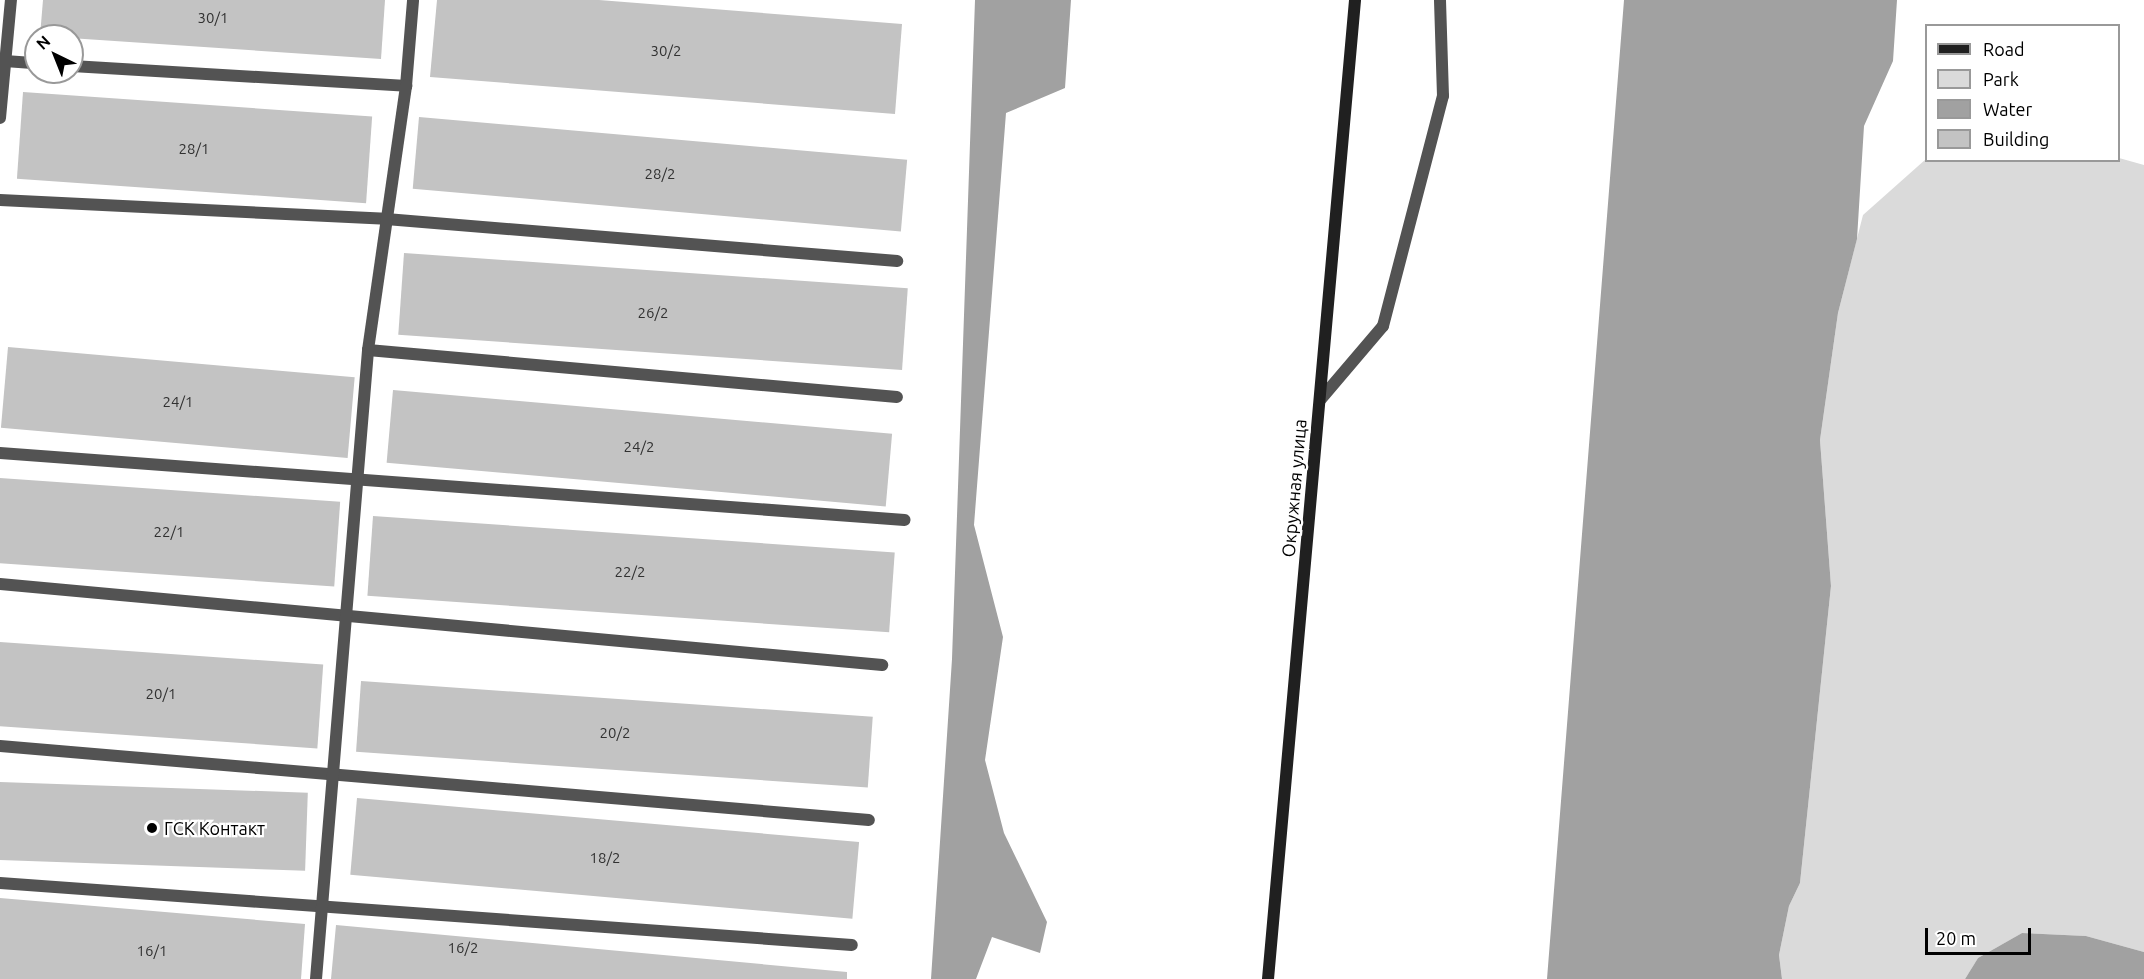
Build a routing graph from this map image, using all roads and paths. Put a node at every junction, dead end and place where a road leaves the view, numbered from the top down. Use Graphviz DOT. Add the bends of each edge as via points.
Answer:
graph roads {
  1 [pos="11,0"];
  2 [pos="413,0"];
  3 [pos="1354,0"];
  4 [pos="1440,0"];
  5 [pos="5,62"];
  6 [pos="24,63"];
  7 [pos="84,67"];
  8 [pos="406,86"];
  9 [pos="0,118"];
  10 [pos="0,200"];
  11 [pos="386,219"];
  12 [pos="897,261"];
  13 [pos="369,350"];
  14 [pos="897,397"];
  15 [pos="1320,400"];
  16 [pos="0,453"];
  17 [pos="358,476"];
  18 [pos="905,520"];
  19 [pos="0,584"];
  20 [pos="346,613"];
  21 [pos="882,665"];
  22 [pos="0,746"];
  23 [pos="333,771"];
  24 [pos="868,820"];
  25 [pos="0,883"];
  26 [pos="322,903"];
  27 [pos="852,945"];
  28 [pos="316,979"];
  29 [pos="1268,979"];
  1 -- 5 [label="lane"];
  2 -- 8 [label="lane"];
  3 -- 15 [label="main road, Окружная улица"];
  4 -- 15 [label="lane" via="1443,96 1383,326"];
  5 -- 6 [label="lane"];
  5 -- 9 [label="lane"];
  7 -- 8 [label="lane"];
  8 -- 11 [label="lane"];
  10 -- 11 [label="lane"];
  11 -- 12 [label="lane"];
  11 -- 13 [label="lane"];
  13 -- 14 [label="lane"];
  13 -- 17 [label="lane"];
  15 -- 29 [label="main road, Окружная улица"];
  16 -- 17 [label="lane"];
  17 -- 18 [label="lane"];
  17 -- 20 [label="lane"];
  19 -- 20 [label="lane"];
  20 -- 21 [label="lane"];
  20 -- 23 [label="lane"];
  22 -- 23 [label="lane"];
  23 -- 24 [label="lane"];
  23 -- 26 [label="lane"];
  25 -- 26 [label="lane"];
  26 -- 27 [label="lane"];
  26 -- 28 [label="lane"];
}
